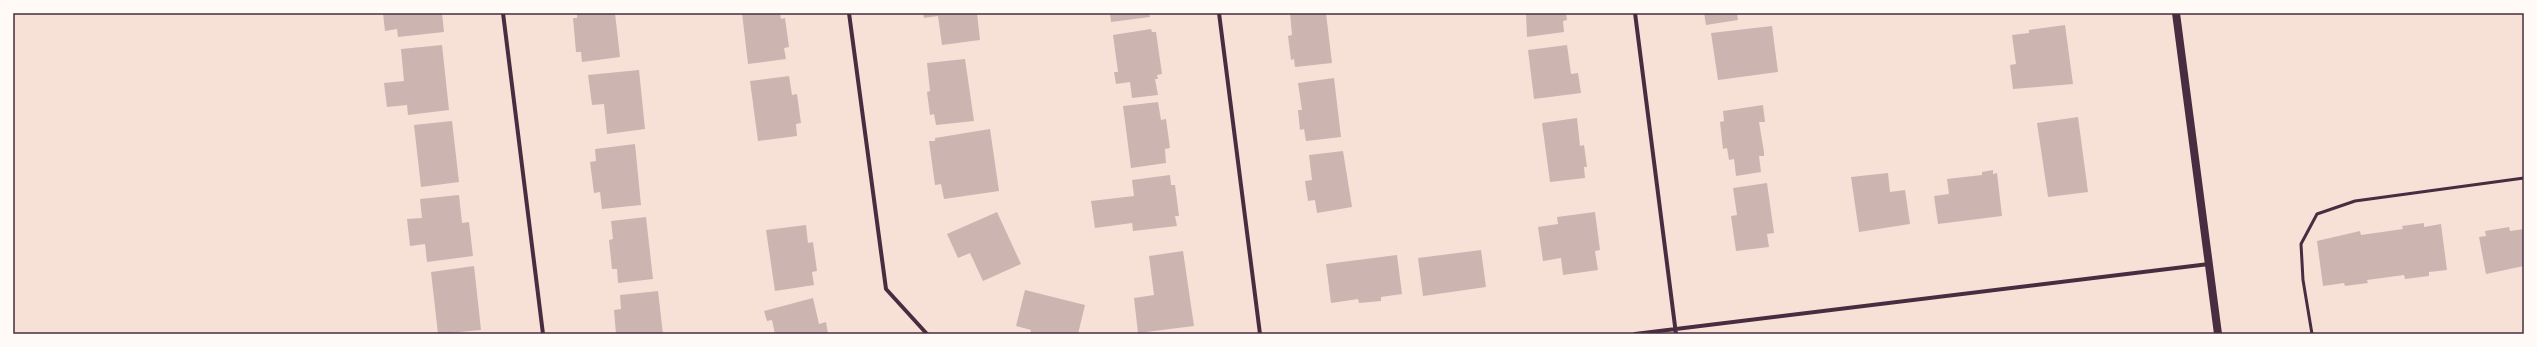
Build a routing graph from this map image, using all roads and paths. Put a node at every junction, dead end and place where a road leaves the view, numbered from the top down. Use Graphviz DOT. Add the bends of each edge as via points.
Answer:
graph roads {
  1 [pos="503,13"];
  2 [pos="850,13"];
  3 [pos="1219,13"];
  4 [pos="1635,13"];
  5 [pos="2176,13"];
  6 [pos="2524,178"];
  7 [pos="2208,264"];
  8 [pos="1675,328"];
  9 [pos="543,334"];
  10 [pos="927,334"];
  11 [pos="1260,334"];
  12 [pos="1635,334"];
  13 [pos="1676,334"];
  14 [pos="2218,334"];
  15 [pos="2312,334"];
  1 -- 9 [label="street"];
  2 -- 10 [label="street" via="886,290"];
  3 -- 11 [label="street"];
  4 -- 8 [label="street"];
  5 -- 7 [label="main road"];
  6 -- 15 [label="lane" via="2355,201 2317,214 2301,244 2303,280"];
  7 -- 8 [label="street"];
  7 -- 14 [label="main road"];
  8 -- 12 [label="street"];
  8 -- 13 [label="street"];
}
